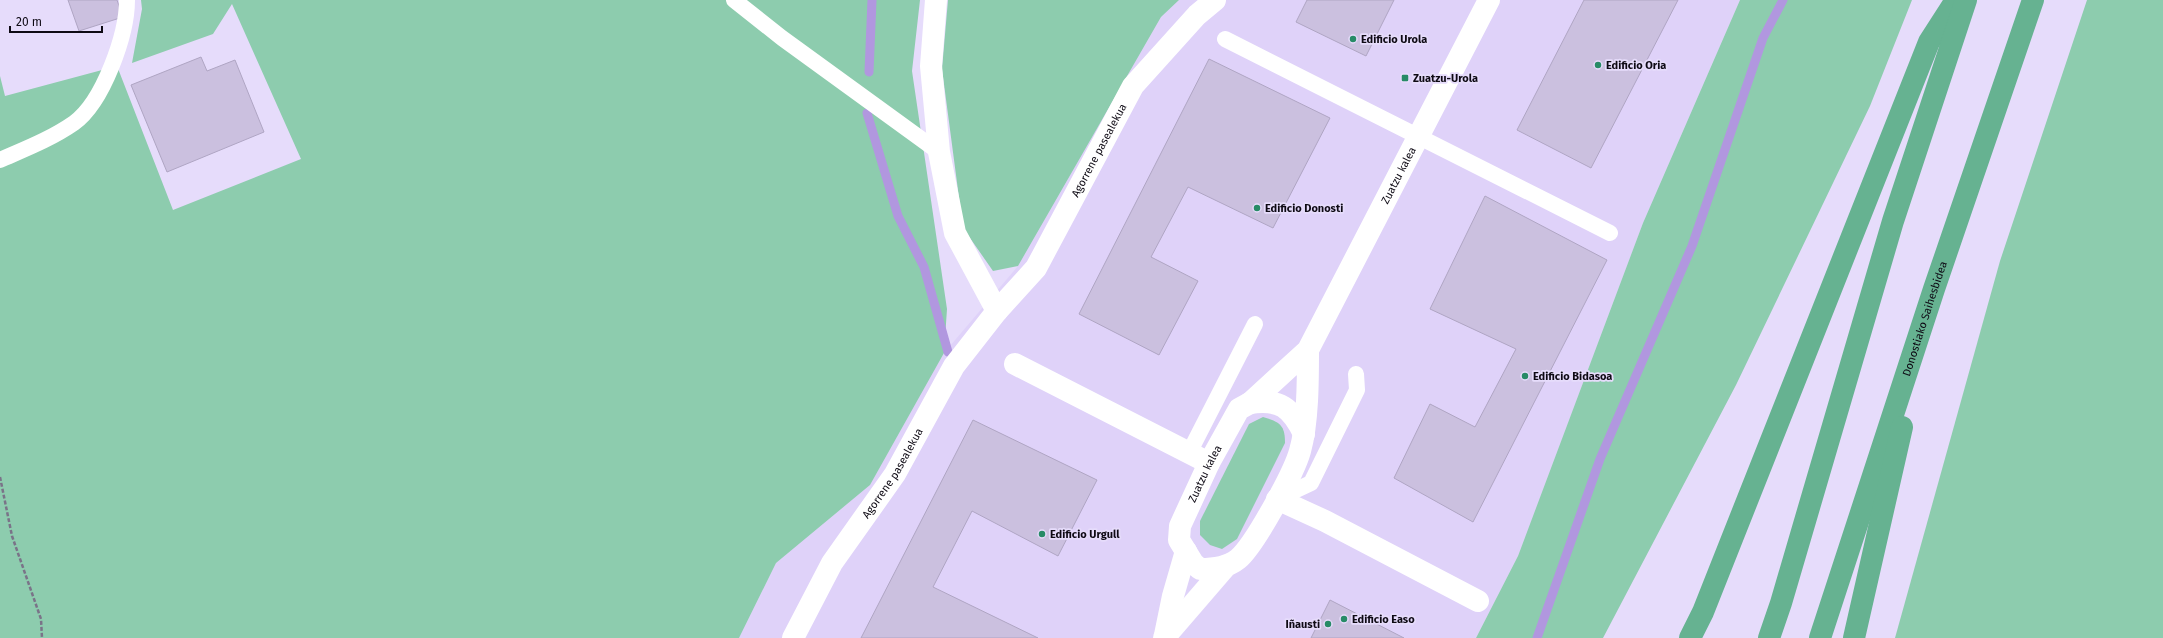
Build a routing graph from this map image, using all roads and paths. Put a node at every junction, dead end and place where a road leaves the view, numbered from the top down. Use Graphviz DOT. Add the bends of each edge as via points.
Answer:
graph roads {
  1 [pos="127,0"];
  2 [pos="734,0"];
  3 [pos="936,0"];
  4 [pos="1215,0"];
  5 [pos="1489,0"];
  6 [pos="1956,0"];
  7 [pos="1966,0"];
  8 [pos="2033,0"];
  9 [pos="1225,39"];
  10 [pos="1419,136"];
  11 [pos="939,152"];
  12 [pos="0,160"];
  13 [pos="1610,233"];
  14 [pos="1934,289"];
  15 [pos="997,311"];
  16 [pos="1256,324"];
  17 [pos="1308,350"];
  18 [pos="1015,364"];
  19 [pos="1356,374"];
  20 [pos="1250,403"];
  21 [pos="1304,434"];
  22 [pos="1189,453"];
  23 [pos="1209,463"];
  24 [pos="0,477"];
  25 [pos="1277,499"];
  26 [pos="1186,551"];
  27 [pos="1226,566"];
  28 [pos="1478,600"];
  29 [pos="1164,637"];
  30 [pos="42,638"];
  31 [pos="793,638"];
  32 [pos="1690,638"];
  33 [pos="1769,638"];
  34 [pos="1820,638"];
  35 [pos="1854,638"];
  1 -- 12 [label="lane" via="127,18 119,45 98,95 75,122 38,143"];
  2 -- 11 [label="lane"];
  3 -- 11 [label="street" via="931,66"];
  4 -- 15 [label="street, Agorrene pasealekua" via="1197,15 1133,86 1036,268"];
  5 -- 10 [label="street, Zuatzu kalea"];
  6 -- 32 [label="highway" via="1929,42 1706,604"];
  7 -- 33 [label="highway" via="1893,221"];
  8 -- 14 [label="highway, Donostiako Saihesbidea"];
  9 -- 10 [label="lane"];
  10 -- 13 [label="lane"];
  10 -- 17 [label="street, Zuatzu kalea"];
  11 -- 15 [label="street" via="955,233"];
  14 -- 34 [label="highway, Donostiako Saihesbidea"];
  14 -- 35 [label="highway"];
  15 -- 31 [label="street, Agorrene pasealekua" via="954,366 895,474 832,563"];
  16 -- 22 [label="lane"];
  17 -- 20 [label="street, Zuatzu kalea"];
  17 -- 21 [label="street, Zuatzu kalea"];
  18 -- 22 [label="street"];
  19 -- 25 [label="lane" via="1357,390 1311,483"];
  20 -- 21 [label="street" via="1264,401 1281,404 1296,419"];
  20 -- 23 [label="street, Zuatzu kalea" via="1239,409"];
  21 -- 25 [label="street, Zuatzu kalea" via="1300,452"];
  22 -- 23 [label="street"];
  23 -- 26 [label="street, Zuatzu kalea" via="1180,526 1179,540"];
  24 -- 30 [label="path" via="12,536 41,619"];
  25 -- 27 [label="street, Zuatzu kalea" via="1246,551"];
  25 -- 28 [label="street"];
  26 -- 27 [label="street, Zuatzu kalea" via="1193,563 1200,568"];
  26 -- 29 [label="street, Zuatzu kalea"];
  27 -- 29 [label="street, Zuatzu kalea"];
}
